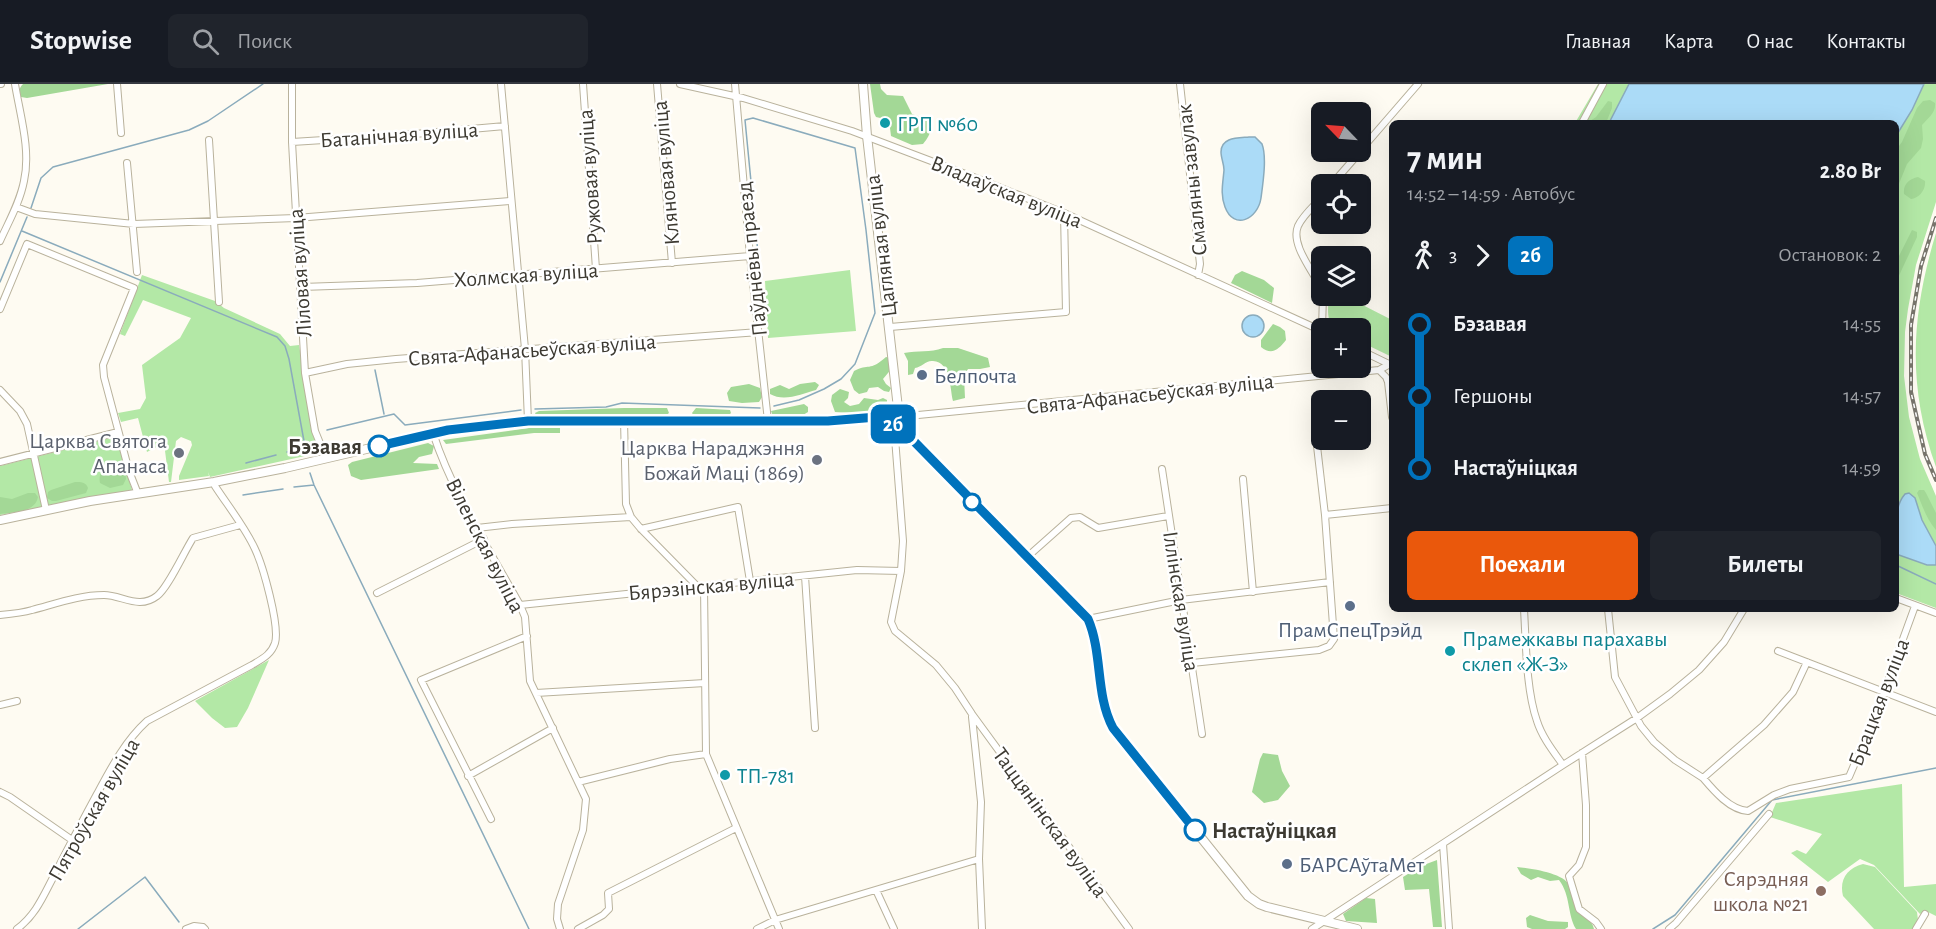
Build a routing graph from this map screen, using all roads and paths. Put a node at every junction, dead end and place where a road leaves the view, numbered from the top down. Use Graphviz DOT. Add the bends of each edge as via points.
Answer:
graph roads {
  1 [pos="15,84"];
  2 [pos="117,84"];
  3 [pos="292,84"];
  4 [pos="501,84"];
  5 [pos="583,84"];
  6 [pos="657,84"];
  7 [pos="680,84"];
  8 [pos="735,84"];
  9 [pos="863,84"];
  10 [pos="1180,84"];
  11 [pos="1418,84"];
  12 [pos="1604,84"];
  13 [pos="736,97"];
  14 [pos="1584,120"];
  15 [pos="506,126"];
  16 [pos="122,133"];
  17 [pos="867,136"];
  18 [pos="1371,138"];
  19 [pos="209,140"];
  20 [pos="292,141"];
  21 [pos="1351,162"];
  22 [pos="127,163"];
  23 [pos="1340,174"];
  24 [pos="511,201"];
  25 [pos="16,207"];
  26 [pos="1311,209"];
  27 [pos="1064,213"];
  28 [pos="296,218"];
  29 [pos="213,222"];
  30 [pos="134,224"];
  31 [pos="3,228"];
  32 [pos="0,241"];
  33 [pos="750,256"];
  34 [pos="672,262"];
  35 [pos="596,269"];
  36 [pos="1311,270"];
  37 [pos="137,272"];
  38 [pos="518,273"];
  39 [pos="1198,275"];
  40 [pos="302,287"];
  41 [pos="219,302"];
  42 [pos="0,309"];
  43 [pos="1311,325"];
  44 [pos="890,327"];
  45 [pos="759,332"];
  46 [pos="525,349"];
  47 [pos="1371,355"];
  48 [pos="1389,363"];
  49 [pos="1389,365"];
  50 [pos="1379,370"];
  51 [pos="305,373"];
  52 [pos="1389,382"];
  53 [pos="0,390"];
  54 [pos="898,408"];
  55 [pos="889,416"];
  56 [pos="908,416"];
  57 [pos="624,420"];
  58 [pos="528,421"];
  59 [pos="768,421"];
  60 [pos="897,425"];
  61 [pos="118,432"];
  62 [pos="433,433"];
  63 [pos="1317,450"];
  64 [pos="32,454"];
  65 [pos="326,458"];
  66 [pos="0,462"];
  67 [pos="1162,469"];
  68 [pos="1243,479"];
  69 [pos="214,482"];
  70 [pos="138,494"];
  71 [pos="1389,508"];
  72 [pos="46,510"];
  73 [pos="1325,515"];
  74 [pos="1168,516"];
  75 [pos="632,517"];
  76 [pos="0,519"];
  77 [pos="240,525"];
  78 [pos="477,528"];
  79 [pos="641,529"];
  80 [pos="483,539"];
  81 [pos="1026,558"];
  82 [pos="901,571"];
  83 [pos="805,576"];
  84 [pos="750,581"];
  85 [pos="1330,582"];
  86 [pos="700,586"];
  87 [pos="377,592"];
  88 [pos="1253,592"];
  89 [pos="1899,599"];
  90 [pos="1181,600"];
  91 [pos="520,605"];
  92 [pos="1915,606"];
  93 [pos="1524,612"];
  94 [pos="1608,612"];
  95 [pos="1742,612"];
  96 [pos="1936,613"];
  97 [pos="0,615"];
  98 [pos="1088,619"];
  99 [pos="527,636"];
  100 [pos="1778,651"];
  101 [pos="1807,662"];
  102 [pos="1192,663"];
  103 [pos="705,683"];
  104 [pos="1884,692"];
  105 [pos="536,693"];
  106 [pos="16,701"];
  107 [pos="0,705"];
  108 [pos="1936,712"];
  109 [pos="972,714"];
  110 [pos="1638,718"];
  111 [pos="553,728"];
  112 [pos="815,728"];
  113 [pos="1202,734"];
  114 [pos="1582,753"];
  115 [pos="706,754"];
  116 [pos="1563,765"];
  117 [pos="468,776"];
  118 [pos="1703,778"];
  119 [pos="578,782"];
  120 [pos="0,792"];
  121 [pos="1769,814"];
  122 [pos="491,819"];
  123 [pos="736,828"];
  124 [pos="72,840"];
  125 [pos="1443,844"];
  126 [pos="979,859"];
  127 [pos="876,890"];
  128 [pos="1925,914"];
  129 [pos="776,920"];
  130 [pos="1324,922"];
  131 [pos="17,929"];
  132 [pos="186,929"];
  133 [pos="205,929"];
  134 [pos="560,929"];
  135 [pos="578,929"];
  136 [pos="757,929"];
  137 [pos="779,929"];
  138 [pos="894,929"];
  139 [pos="982,929"];
  140 [pos="1129,929"];
  141 [pos="1312,929"];
  142 [pos="1357,929"];
  143 [pos="1449,929"];
  144 [pos="1601,929"];
  145 [pos="1669,929"];
  146 [pos="1916,929"];
  1 -- 25 [label="street" via="26,166"];
  2 -- 16 [label="street"];
  3 -- 20 [label="street, Ліловая вуліца"];
  4 -- 15 [label="street"];
  5 -- 35 [label="street, Ружовая вуліца"];
  6 -- 34 [label="street, Кляновая вуліца"];
  7 -- 13 [label="street, Владаўская вуліца"];
  8 -- 13 [label="street, Паўднёвы праезд"];
  9 -- 17 [label="street, Цагляная вуліца"];
  10 -- 39 [label="street, Смаляны завулак" via="1200,264"];
  11 -- 18 [label="street"];
  12 -- 14 [label="street"];
  13 -- 17 [label="street, Владаўская вуліца"];
  13 -- 33 [label="street, Паўднёвы праезд"];
  15 -- 20 [label="street, Батанічная вуліца"];
  15 -- 24 [label="street"];
  17 -- 27 [label="street, Владаўская вуліца"];
  17 -- 44 [label="street, Цагляная вуліца"];
  19 -- 29 [label="street"];
  20 -- 28 [label="street, Ліловая вуліца"];
  21 -- 23 [label="street"];
  22 -- 30 [label="street"];
  24 -- 28 [label="street"];
  24 -- 38 [label="street"];
  25 -- 30 [label="street" via="35,214"];
  25 -- 31 [label="street"];
  26 -- 36 [label="street" via="1296,235"];
  27 -- 39 [label="street, Владаўская вуліца"];
  27 -- 44 [label="street" via="1066,312"];
  28 -- 29 [label="street"];
  28 -- 40 [label="street, Ліловая вуліца"];
  29 -- 30 [label="street"];
  29 -- 41 [label="street"];
  30 -- 37 [label="street"];
  31 -- 32 [label="street"];
  33 -- 34 [label="street, Холмская вуліца"];
  33 -- 45 [label="street, Паўднёвы праезд"];
  34 -- 35 [label="street, Холмская вуліца"];
  35 -- 38 [label="street, Холмская вуліца"];
  38 -- 40 [label="street, Холмская вуліца" via="417,283"];
  38 -- 46 [label="street"];
  39 -- 43 [label="street, Владаўская вуліца"];
  40 -- 51 [label="street, Ліловая вуліца"];
  42 -- 61 [label="street" via="27,244 134,288 103,365"];
  44 -- 54 [label="street, Цагляная вуліца"];
  45 -- 46 [label="street, Свята-Афанасьеўская вуліца"];
  45 -- 59 [label="street, Паўднёвы праезд"];
  46 -- 51 [label="street, Свята-Афанасьеўская вуліца" via="347,364"];
  46 -- 58 [label="street"];
  47 -- 48 [label="street"];
  49 -- 50 [label="street, Свята-Афанасьеўская вуліца"];
  50 -- 52 [label="street"];
  50 -- 56 [label="street, Свята-Афанасьеўская вуліца"];
  51 -- 65 [label="street, Ліловая вуліца" via="315,430"];
  53 -- 64 [label="street" via="24,417"];
  54 -- 55 [label="street"];
  54 -- 56 [label="street"];
  55 -- 59 [label="street"];
  55 -- 60 [label="street"];
  56 -- 60 [label="street" via="905,424"];
  57 -- 58 [label="street"];
  57 -- 59 [label="street"];
  57 -- 75 [label="street" via="626,504"];
  58 -- 62 [label="street"];
  60 -- 81 [label="street"];
  60 -- 82 [label="street"];
  61 -- 64 [label="street"];
  61 -- 70 [label="street"];
  62 -- 65 [label="street"];
  62 -- 78 [label="street, Віленская вуліца"];
  63 -- 73 [label="street"];
  64 -- 66 [label="street"];
  64 -- 72 [label="street"];
  65 -- 69 [label="street"];
  67 -- 74 [label="street, Іллінская вуліца"];
  68 -- 88 [label="street"];
  69 -- 70 [label="street"];
  69 -- 77 [label="street, Пятроўская вуліца"];
  70 -- 72 [label="street"];
  71 -- 73 [label="street"];
  72 -- 76 [label="street"];
  73 -- 85 [label="street"];
  74 -- 81 [label="street" via="1098,528 1080,517 1071,518"];
  74 -- 90 [label="street, Іллінская вуліца"];
  75 -- 78 [label="street"];
  75 -- 79 [label="street"];
  77 -- 97 [label="street" via="193,538 155,598 141,602 105,595"];
  77 -- 124 [label="street, Пятроўская вуліца" via="255,549 262,571 276,627 275,643 268,655 147,721 135,732"];
  78 -- 80 [label="street, Віленская вуліца"];
  79 -- 84 [label="street" via="738,507"];
  79 -- 86 [label="street"];
  80 -- 87 [label="street"];
  80 -- 91 [label="street, Віленская вуліца"];
  81 -- 98 [label="street"];
  82 -- 83 [label="street, Бярэзінская вуліца" via="857,570"];
  82 -- 109 [label="street, Таццянінская вуліца" via="891,622 895,631 936,665"];
  83 -- 84 [label="street, Бярэзінская вуліца"];
  83 -- 112 [label="street"];
  84 -- 86 [label="street, Бярэзінская вуліца"];
  85 -- 88 [label="street"];
  85 -- 102 [label="street" via="1334,639 1329,646"];
  86 -- 91 [label="street, Бярэзінская вуліца"];
  86 -- 103 [label="street"];
  88 -- 90 [label="street"];
  89 -- 92 [label="street"];
  90 -- 98 [label="street"];
  90 -- 102 [label="street, Іллінская вуліца"];
  91 -- 99 [label="street, Віленская вуліца"];
  92 -- 96 [label="street"];
  92 -- 104 [label="street, Брацкая вуліца"];
  93 -- 116 [label="street" via="1536,720"];
  94 -- 110 [label="street" via="1615,677"];
  95 -- 110 [label="street" via="1724,642 1699,670"];
  98 -- 130 [label="street" via="1095,639 1103,703 1113,728 1248,896 1267,908"];
  99 -- 105 [label="street, Віленская вуліца" via="530,681"];
  99 -- 117 [label="street" via="421,680"];
  100 -- 101 [label="street"];
  101 -- 104 [label="street"];
  101 -- 118 [label="street" via="1793,692 1764,725"];
  102 -- 113 [label="street, Іллінская вуліца"];
  103 -- 105 [label="street"];
  103 -- 115 [label="street"];
  104 -- 108 [label="street"];
  104 -- 118 [label="street, Брацкая вуліца" via="1850,777 1790,789 1748,811 1719,797"];
  105 -- 111 [label="street, Віленская вуліца"];
  106 -- 107 [label="street"];
  109 -- 126 [label="street" via="981,802"];
  109 -- 140 [label="street, Таццянінская вуліца"];
  110 -- 114 [label="street"];
  110 -- 118 [label="street" via="1654,742"];
  111 -- 117 [label="street"];
  111 -- 119 [label="street, Віленская вуліца"];
  114 -- 116 [label="street"];
  114 -- 144 [label="street" via="1586,847 1579,865 1569,876 1579,909"];
  115 -- 119 [label="street"];
  115 -- 123 [label="street"];
  116 -- 125 [label="street"];
  117 -- 122 [label="street"];
  119 -- 134 [label="street, Віленская вуліца" via="586,800 583,830 558,904"];
  120 -- 124 [label="street"];
  121 -- 145 [label="street"];
  123 -- 129 [label="street"];
  123 -- 135 [label="street" via="608,893 609,909"];
  124 -- 131 [label="street, Пятроўская вуліца" via="40,904"];
  125 -- 130 [label="street"];
  125 -- 143 [label="street"];
  126 -- 127 [label="street"];
  126 -- 139 [label="street"];
  127 -- 129 [label="street"];
  127 -- 138 [label="street"];
  128 -- 146 [label="street"];
  129 -- 136 [label="street"];
  129 -- 137 [label="street"];
  130 -- 141 [label="street"];
  130 -- 142 [label="street"];
  132 -- 133 [label="street"];
}
